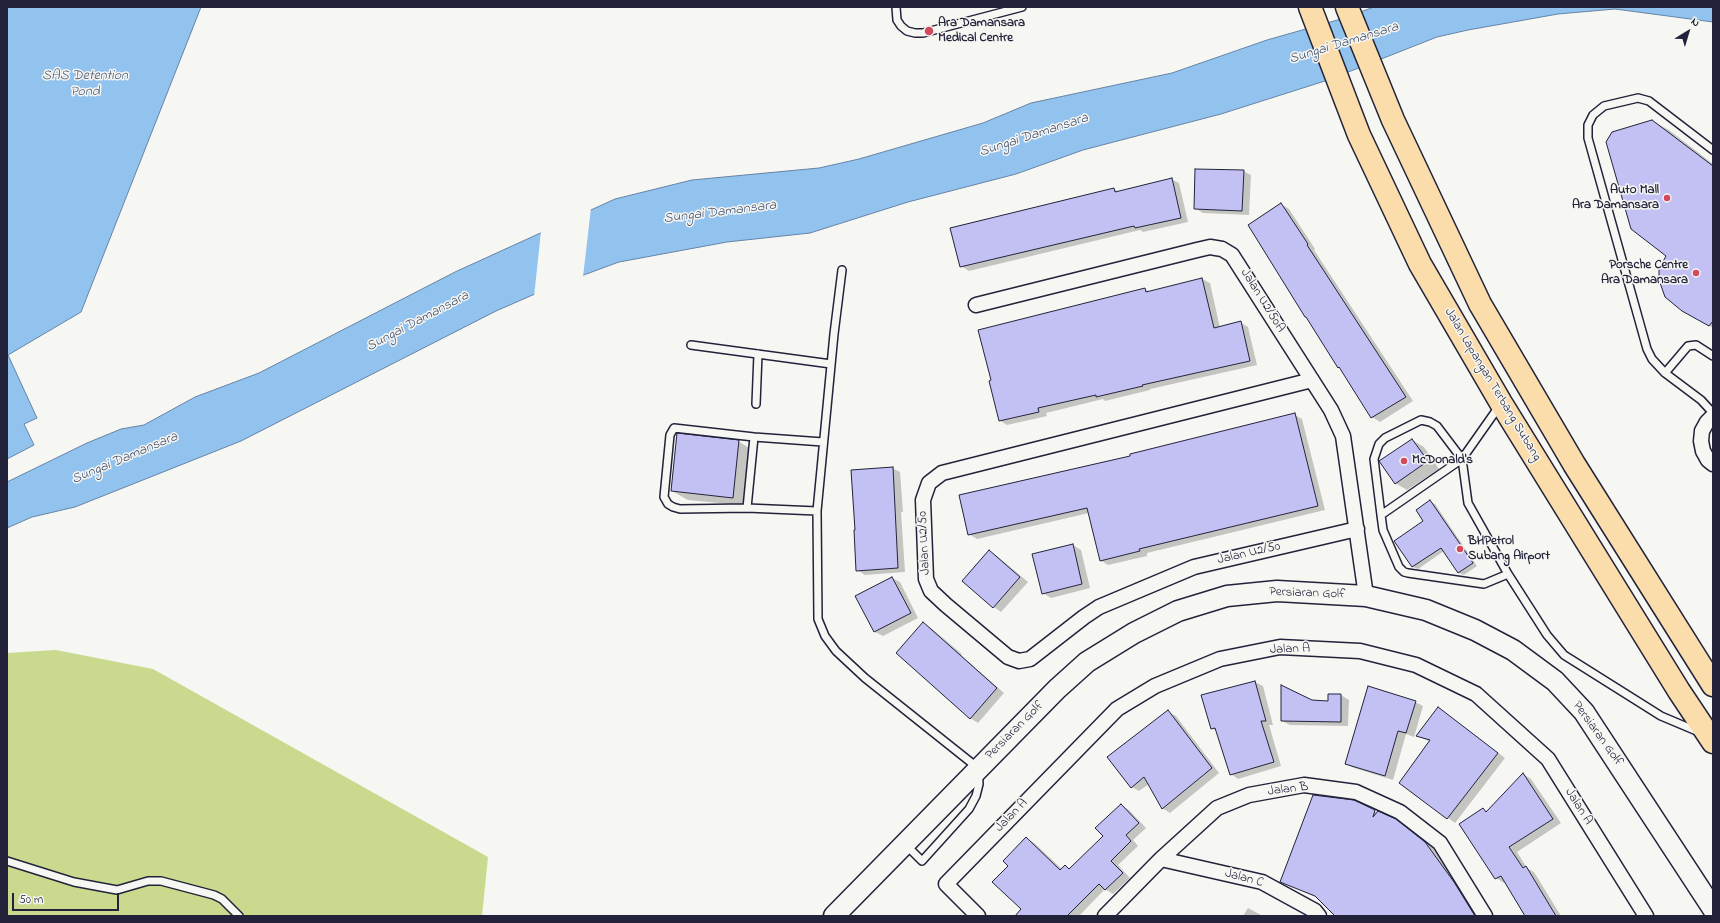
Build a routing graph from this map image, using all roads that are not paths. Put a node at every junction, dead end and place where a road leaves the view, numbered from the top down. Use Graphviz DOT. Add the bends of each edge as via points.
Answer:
graph roads {
  1 [pos="896,7"];
  2 [pos="1022,7"];
  3 [pos="1310,7"];
  4 [pos="1347,7"];
  5 [pos="1713,150"];
  6 [pos="842,270"];
  7 [pos="976,305"];
  8 [pos="691,345"];
  9 [pos="758,354"];
  10 [pos="1713,356"];
  11 [pos="831,364"];
  12 [pos="1665,373"];
  13 [pos="1312,380"];
  14 [pos="1501,403"];
  15 [pos="756,404"];
  16 [pos="1713,413"];
  17 [pos="1713,416"];
  18 [pos="754,437"];
  19 [pos="823,442"];
  20 [pos="1462,459"];
  21 [pos="1713,464"];
  22 [pos="747,508"];
  23 [pos="817,511"];
  24 [pos="1381,515"];
  25 [pos="1357,529"];
  26 [pos="1508,574"];
  27 [pos="1366,596"];
  28 [pos="1713,685"];
  29 [pos="1711,739"];
  30 [pos="978,768"];
  31 [pos="904,843"];
  32 [pos="1161,859"];
  33 [pos="7,861"];
  34 [pos="1713,910"];
  35 [pos="239,916"];
  36 [pos="834,916"];
  37 [pos="978,916"];
  38 [pos="1105,916"];
  39 [pos="1319,916"];
  40 [pos="1485,916"];
  41 [pos="1646,916"];
  1 -- 2 [label="lane" via="897,20 901,26 915,33"];
  3 -- 14 [label="main road, Jalan Lapangan Terbang Subang" via="1359,135 1420,264"];
  4 -- 28 [label="main road" via="1392,120 1480,304 1574,464"];
  5 -- 12 [label="lane" via="1649,102 1638,98 1604,106 1593,115 1588,125 1588,138 1648,349 1652,359"];
  6 -- 11 [label="lane"];
  7 -- 13 [label="street, Jalan U2/50A" via="1210,247 1222,249 1232,255 1241,268"];
  8 -- 9 [label="lane"];
  9 -- 11 [label="lane"];
  9 -- 15 [label="lane"];
  10 -- 12 [label="lane" via="1696,345 1688,346"];
  11 -- 19 [label="lane"];
  12 -- 16 [label="lane" via="1701,400"];
  13 -- 25 [label="street, Jalan U2/50A" via="1331,410 1343,436"];
  13 -- 25 [label="street, Jalan U2/50" via="942,473 929,483 923,500 926,579 931,591 946,605 1008,657 1019,661 1030,659 1099,607 1194,568"];
  14 -- 20 [label="lane"];
  14 -- 29 [label="main road, Jalan Lapangan Terbang Subang"];
  17 -- 21 [label="street" via="1702,431 1701,441 1703,451"];
  18 -- 19 [label="lane"];
  18 -- 22 [label="lane"];
  18 -- 22 [label="lane" via="674,428 670,435 664,497 668,504 680,509"];
  19 -- 23 [label="lane"];
  20 -- 24 [label="lane"];
  20 -- 24 [label="lane" via="1437,426 1430,422 1421,420 1385,438 1379,444 1374,459"];
  20 -- 26 [label="lane" via="1468,504"];
  22 -- 23 [label="lane"];
  23 -- 30 [label="lane" via="818,619 825,636 865,678"];
  24 -- 26 [label="lane" via="1384,530 1404,572 1484,584"];
  25 -- 27 [label="street, Jalan U2/50A"];
  26 -- 29 [label="lane" via="1547,635 1564,655 1661,716"];
  27 -- 30 [label="street, Persiaran Golf" via="1277,591 1227,596 1178,611 1134,633 1087,662 1057,688"];
  27 -- 34 [label="street, Persiaran Golf" via="1426,610 1475,630 1513,650 1555,681 1588,718"];
  30 -- 31 [label="street, Persiaran Golf"];
  30 -- 31 [label="lane" via="979,784 969,809 922,861"];
  31 -- 36 [label="street, Persiaran Golf"];
  32 -- 38 [label="street, Jalan B"];
  32 -- 39 [label="street, Jalan C" via="1262,882 1315,911"];
  32 -- 40 [label="street, Jalan B" via="1217,808 1249,795 1304,785 1356,792 1400,812 1440,843"];
  33 -- 35 [label="lane" via="74,882 117,890 148,881 161,881 214,895 222,899"];
  37 -- 41 [label="street, Jalan A" via="946,884 1117,709 1155,686 1220,659 1280,647 1360,651 1416,665 1476,694 1548,759"];
}
